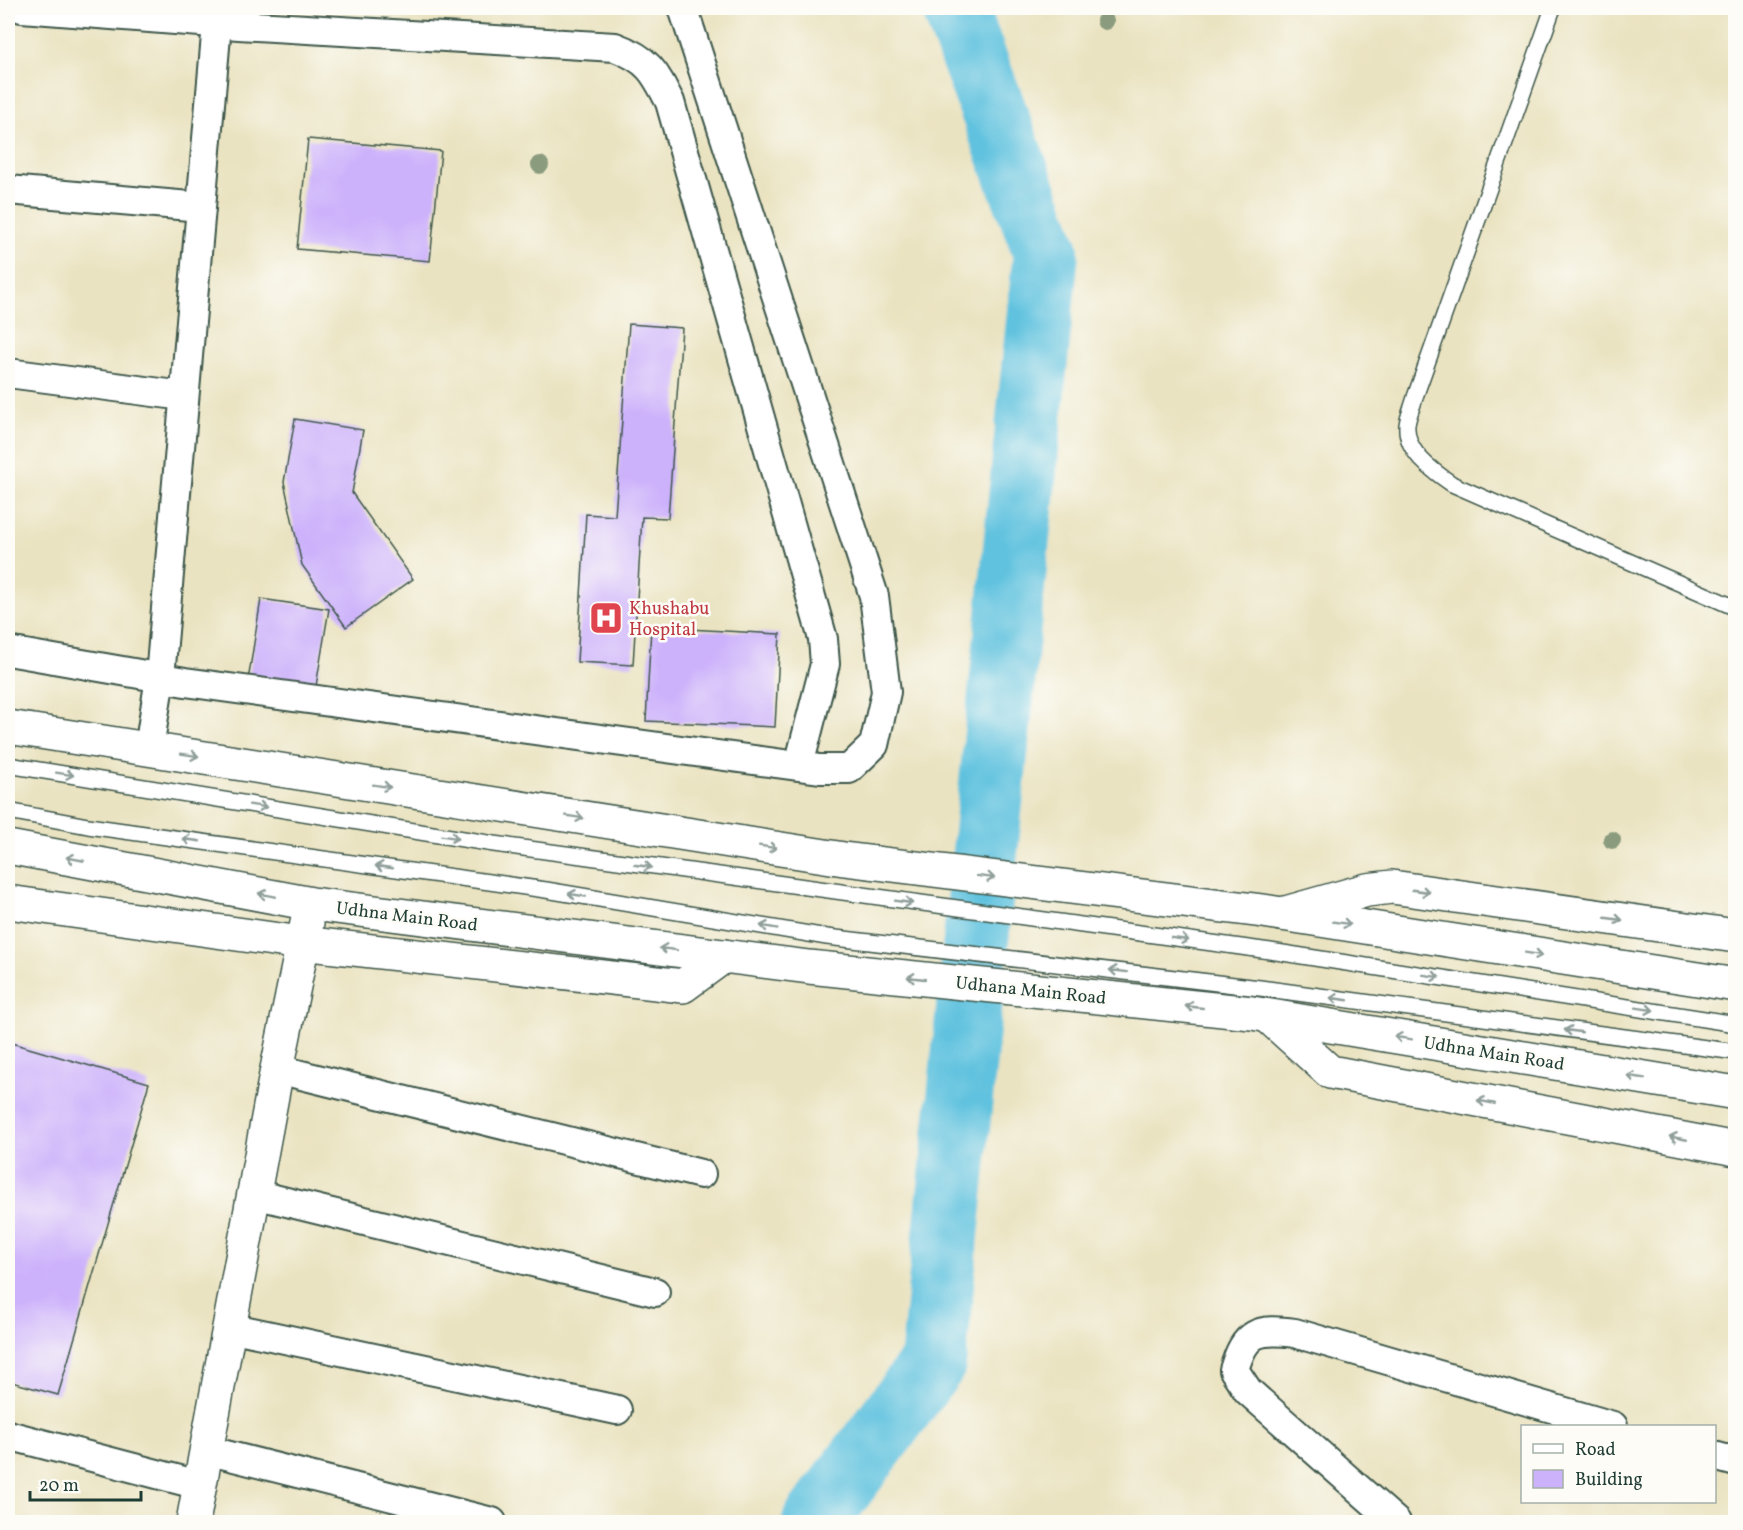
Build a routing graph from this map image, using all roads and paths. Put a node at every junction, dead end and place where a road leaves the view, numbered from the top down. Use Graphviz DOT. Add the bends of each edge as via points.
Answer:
graph roads {
  1 [pos="22,8"];
  2 [pos="683,8"];
  3 [pos="1552,8"];
  4 [pos="232,19"];
  5 [pos="8,190"];
  6 [pos="201,207"];
  7 [pos="8,373"];
  8 [pos="184,396"];
  9 [pos="1736,608"];
  10 [pos="8,651"];
  11 [pos="160,678"];
  12 [pos="8,727"];
  13 [pos="149,749"];
  14 [pos="8,765"];
  15 [pos="799,765"];
  16 [pos="8,811"];
  17 [pos="8,847"];
  18 [pos="8,902"];
  19 [pos="312,904"];
  20 [pos="1273,912"];
  21 [pos="1736,936"];
  22 [pos="301,943"];
  23 [pos="724,956"];
  24 [pos="809,967"];
  25 [pos="1736,985"];
  26 [pos="1260,1006"];
  27 [pos="1736,1024"];
  28 [pos="1736,1052"];
  29 [pos="277,1069"];
  30 [pos="1736,1093"];
  31 [pos="1736,1149"];
  32 [pos="701,1174"];
  33 [pos="254,1194"];
  34 [pos="655,1292"];
  35 [pos="229,1327"];
  36 [pos="617,1410"];
  37 [pos="1610,1425"];
  38 [pos="8,1435"];
  39 [pos="206,1450"];
  40 [pos="1716,1457"];
  41 [pos="1736,1462"];
  42 [pos="200,1485"];
  43 [pos="193,1522"];
  44 [pos="492,1522"];
  45 [pos="1396,1522"];
  1 -- 4 [label="street"];
  2 -- 15 [label="street" via="873,596 886,692 874,745 849,769"];
  3 -- 9 [label="lane" via="1415,397 1407,425 1409,440 1420,458 1452,484"];
  4 -- 6 [label="street"];
  4 -- 15 [label="street" via="615,47 637,55 656,74 670,102 823,639 825,664"];
  5 -- 6 [label="street"];
  6 -- 8 [label="street"];
  7 -- 8 [label="street"];
  8 -- 11 [label="street"];
  10 -- 11 [label="street"];
  11 -- 13 [label="street"];
  11 -- 15 [label="street"];
  12 -- 13 [label="main road"];
  13 -- 20 [label="main road, one-way" via="844,859"];
  14 -- 27 [label="lane, one-way" via="494,844 1270,951"];
  26 -- 16 [label="lane, one-way" via="546,890 88,826"];
  19 -- 17 [label="main road, Udhna Main Road, one-way"];
  18 -- 22 [label="main road"];
  19 -- 22 [label="main road"];
  23 -- 19 [label="main road, Udhna Main Road, one-way"];
  20 -- 21 [label="main road, one-way" via="1392,887"];
  20 -- 25 [label="main road, one-way"];
  22 -- 23 [label="main road" via="683,986"];
  22 -- 29 [label="main road"];
  23 -- 24 [label="main road, Udhna Main Road"];
  26 -- 24 [label="main road, Udhana Main Road, one-way"];
  28 -- 26 [label="lane, one-way"];
  30 -- 26 [label="main road, Udhna Main Road, one-way"];
  31 -- 26 [label="main road, one-way" via="1330,1072"];
  29 -- 32 [label="street"];
  29 -- 33 [label="main road"];
  33 -- 34 [label="street"];
  33 -- 35 [label="main road"];
  35 -- 36 [label="street"];
  35 -- 39 [label="main road"];
  37 -- 45 [label="street" via="1294,1333 1255,1333 1240,1349 1234,1370 1248,1391"];
  38 -- 42 [label="street"];
  39 -- 42 [label="main road"];
  39 -- 44 [label="street"];
  40 -- 41 [label="street"];
  42 -- 43 [label="main road"];
}
